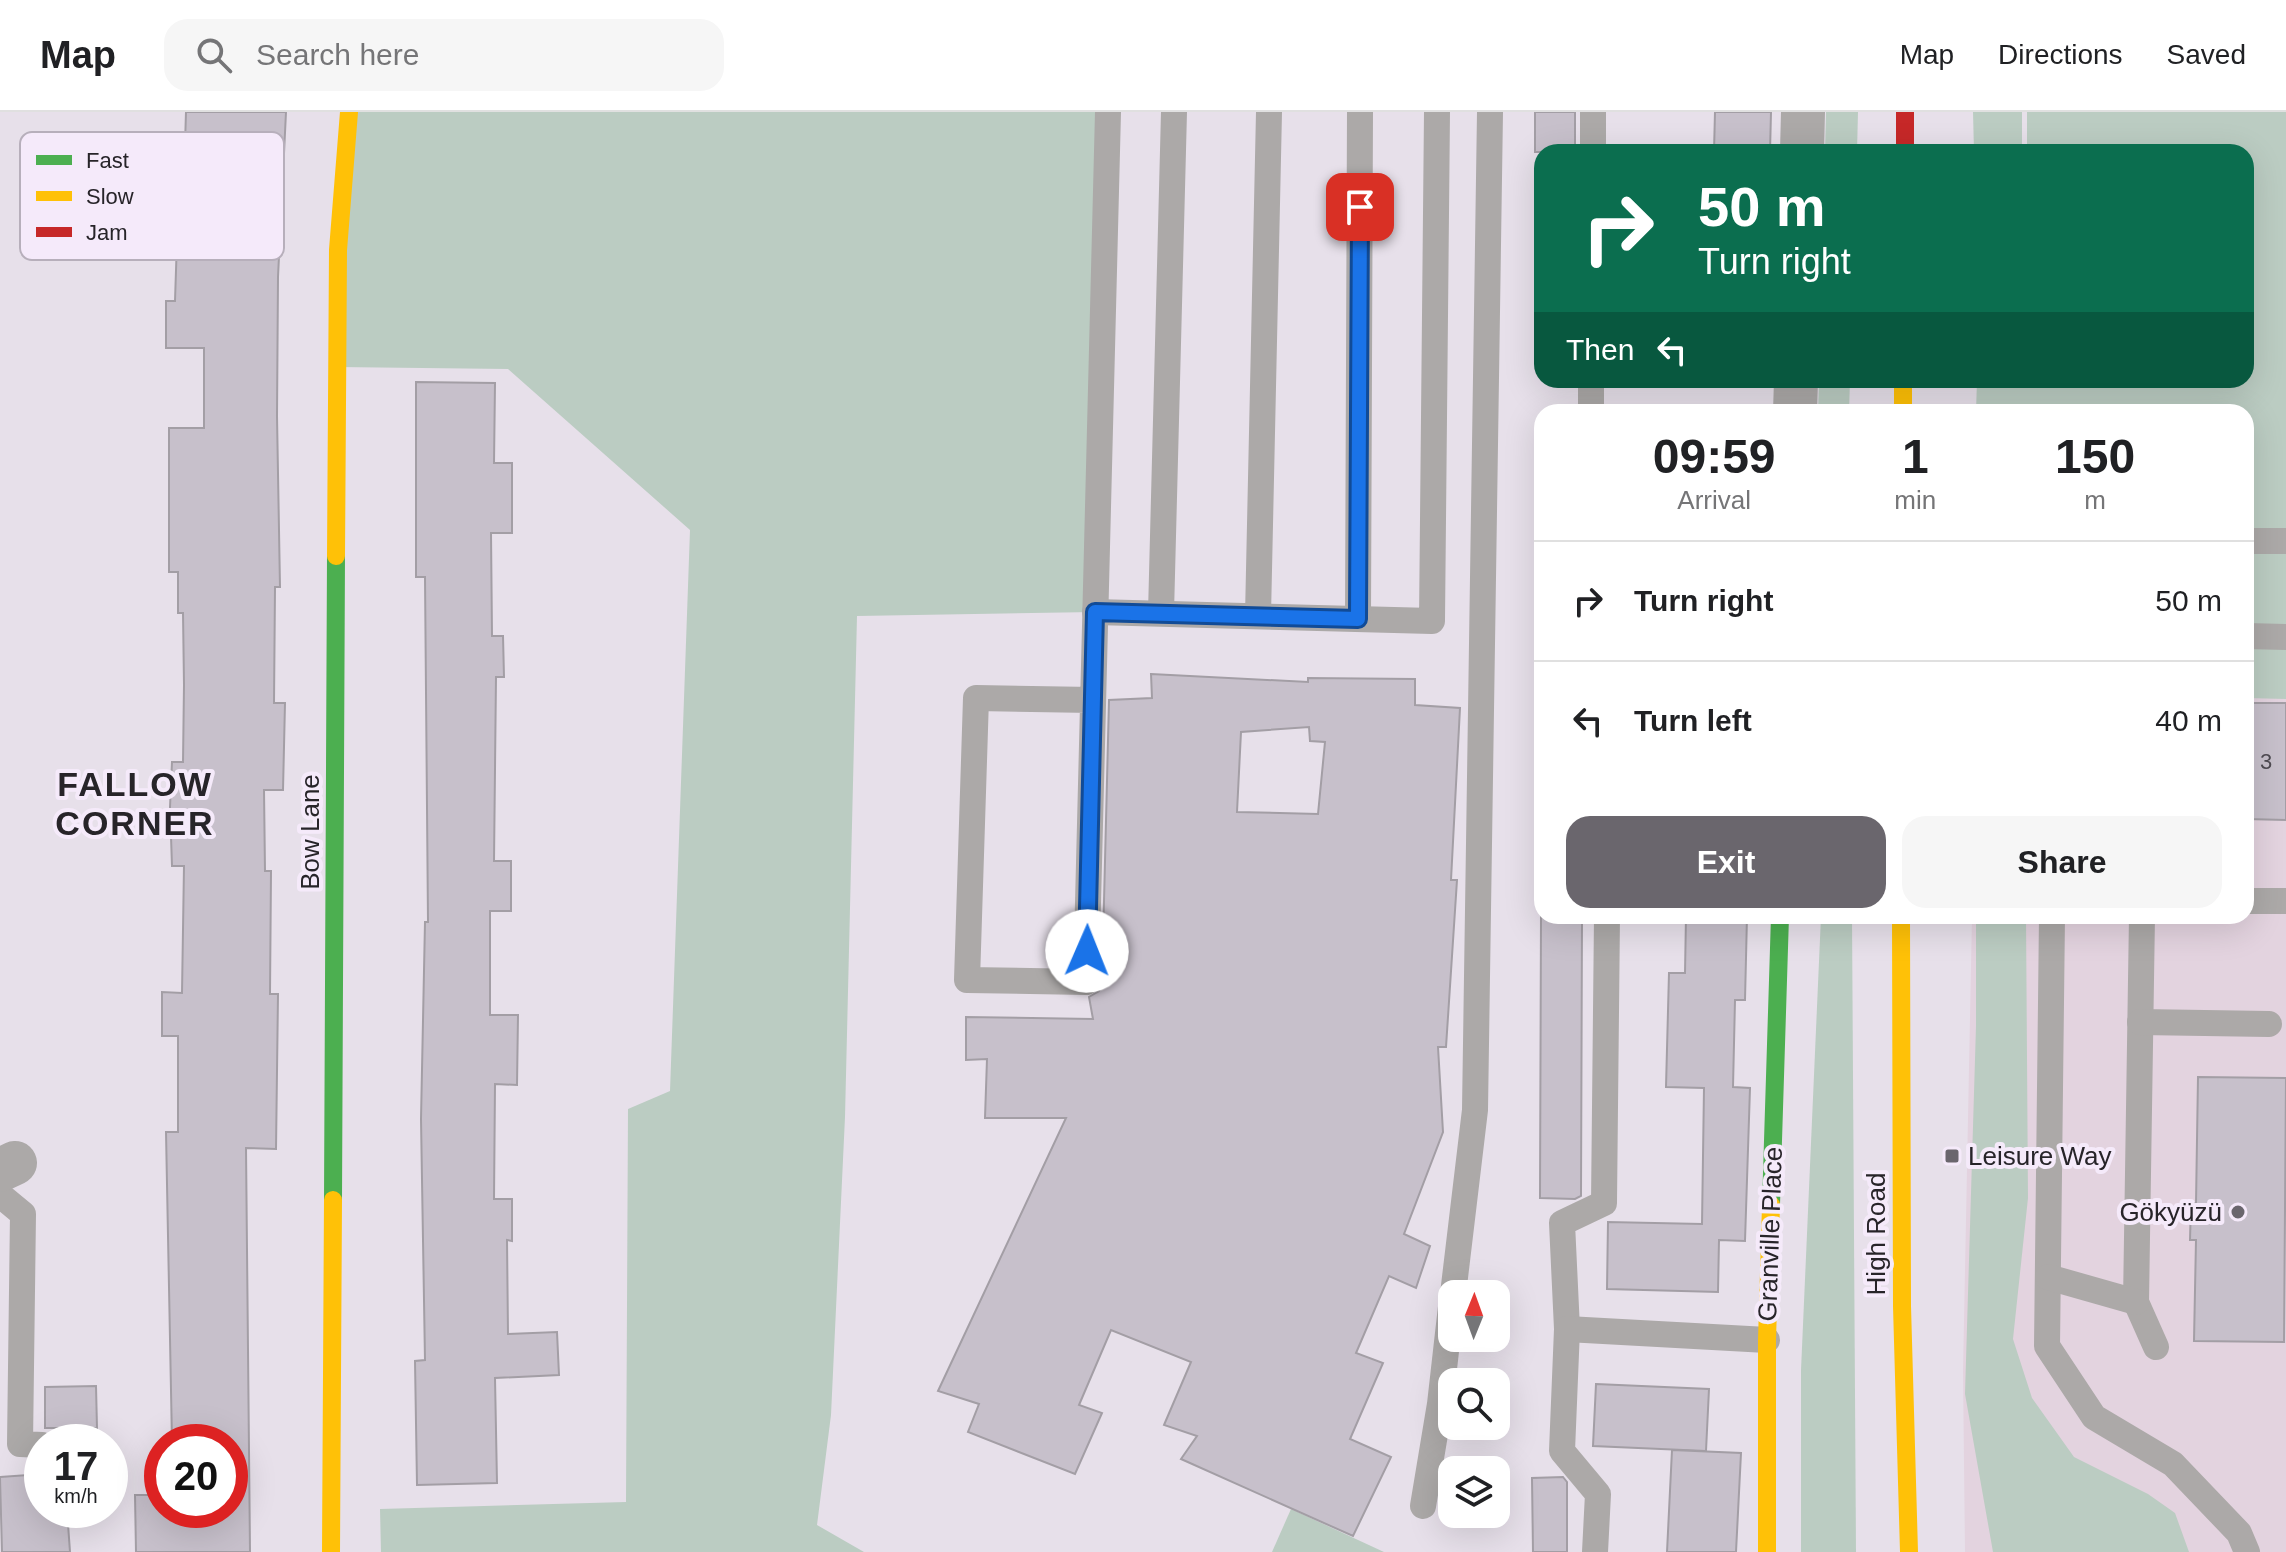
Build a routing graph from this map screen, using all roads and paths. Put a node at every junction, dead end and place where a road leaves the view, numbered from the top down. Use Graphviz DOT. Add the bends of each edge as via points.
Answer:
graph roads {
  1 [pos="349,112"];
  2 [pos="1108,112"];
  3 [pos="1174,112"];
  4 [pos="1269,112"];
  5 [pos="1360,112"];
  6 [pos="1437,112"];
  7 [pos="1490,112"];
  8 [pos="1593,112"];
  9 [pos="1803,112"];
  10 [pos="1905,112"];
  11 [pos="1593,144"];
  12 [pos="1802,144"];
  13 [pos="1905,144"];
  14 [pos="2254,541"];
  15 [pos="2286,541"];
  16 [pos="1095,612"];
  17 [pos="1161,613"];
  18 [pos="1258,616"];
  19 [pos="1358,619"];
  20 [pos="2254,636"];
  21 [pos="2286,637"];
  22 [pos="1093,700"];
  23 [pos="2254,901"];
  24 [pos="2286,901"];
  25 [pos="1607,924"];
  26 [pos="1780,924"];
  27 [pos="1901,924"];
  28 [pos="2052,924"];
  29 [pos="2142,924"];
  30 [pos="2140,1022"];
  31 [pos="2269,1024"];
  32 [pos="5,1176"];
  33 [pos="2048,1277"];
  34 [pos="1454,1280"];
  35 [pos="2136,1302"];
  36 [pos="1567,1329"];
  37 [pos="1767,1340"];
  38 [pos="2156,1347"];
  39 [pos="1446,1352"];
  40 [pos="24,1444"];
  41 [pos="1423,1506"];
  42 [pos="331,1552"];
  43 [pos="1595,1552"];
  44 [pos="1767,1552"];
  45 [pos="1909,1552"];
  46 [pos="2247,1552"];
  1 -- 42 [label="street, Bow Lane" via="337,264"];
  2 -- 16 [label="lane"];
  3 -- 17 [label="lane"];
  4 -- 18 [label="lane"];
  5 -- 19 [label="lane"];
  6 -- 19 [label="lane" via="1432,621"];
  7 -- 34 [label="lane" via="1475,1110"];
  8 -- 11 [label="lane"];
  9 -- 12 [label="street"];
  10 -- 13 [label="street"];
  14 -- 15 [label="lane"];
  16 -- 17 [label="lane"];
  16 -- 22 [label="lane"];
  17 -- 18 [label="lane"];
  18 -- 19 [label="lane"];
  20 -- 21 [label="lane"];
  22 -- 22 [label="lane" via="1086,982 967,980 976,698"];
  23 -- 24 [label="lane"];
  25 -- 36 [label="lane" via="1604,1203 1562,1223"];
  26 -- 37 [label="street, Granville Place"];
  27 -- 45 [label="street, High Road"];
  28 -- 33 [label="lane"];
  29 -- 30 [label="lane"];
  30 -- 31 [label="lane"];
  30 -- 35 [label="lane"];
  32 -- 40 [label="lane" via="23,1214"];
  33 -- 35 [label="lane"];
  33 -- 46 [label="lane" via="2047,1346 2094,1417 2173,1464 2239,1533"];
  35 -- 38 [label="lane"];
  36 -- 37 [label="lane"];
  36 -- 43 [label="lane" via="1562,1451 1598,1494"];
  37 -- 44 [label="street, Granville Place"];
  39 -- 41 [label="lane"];
}
